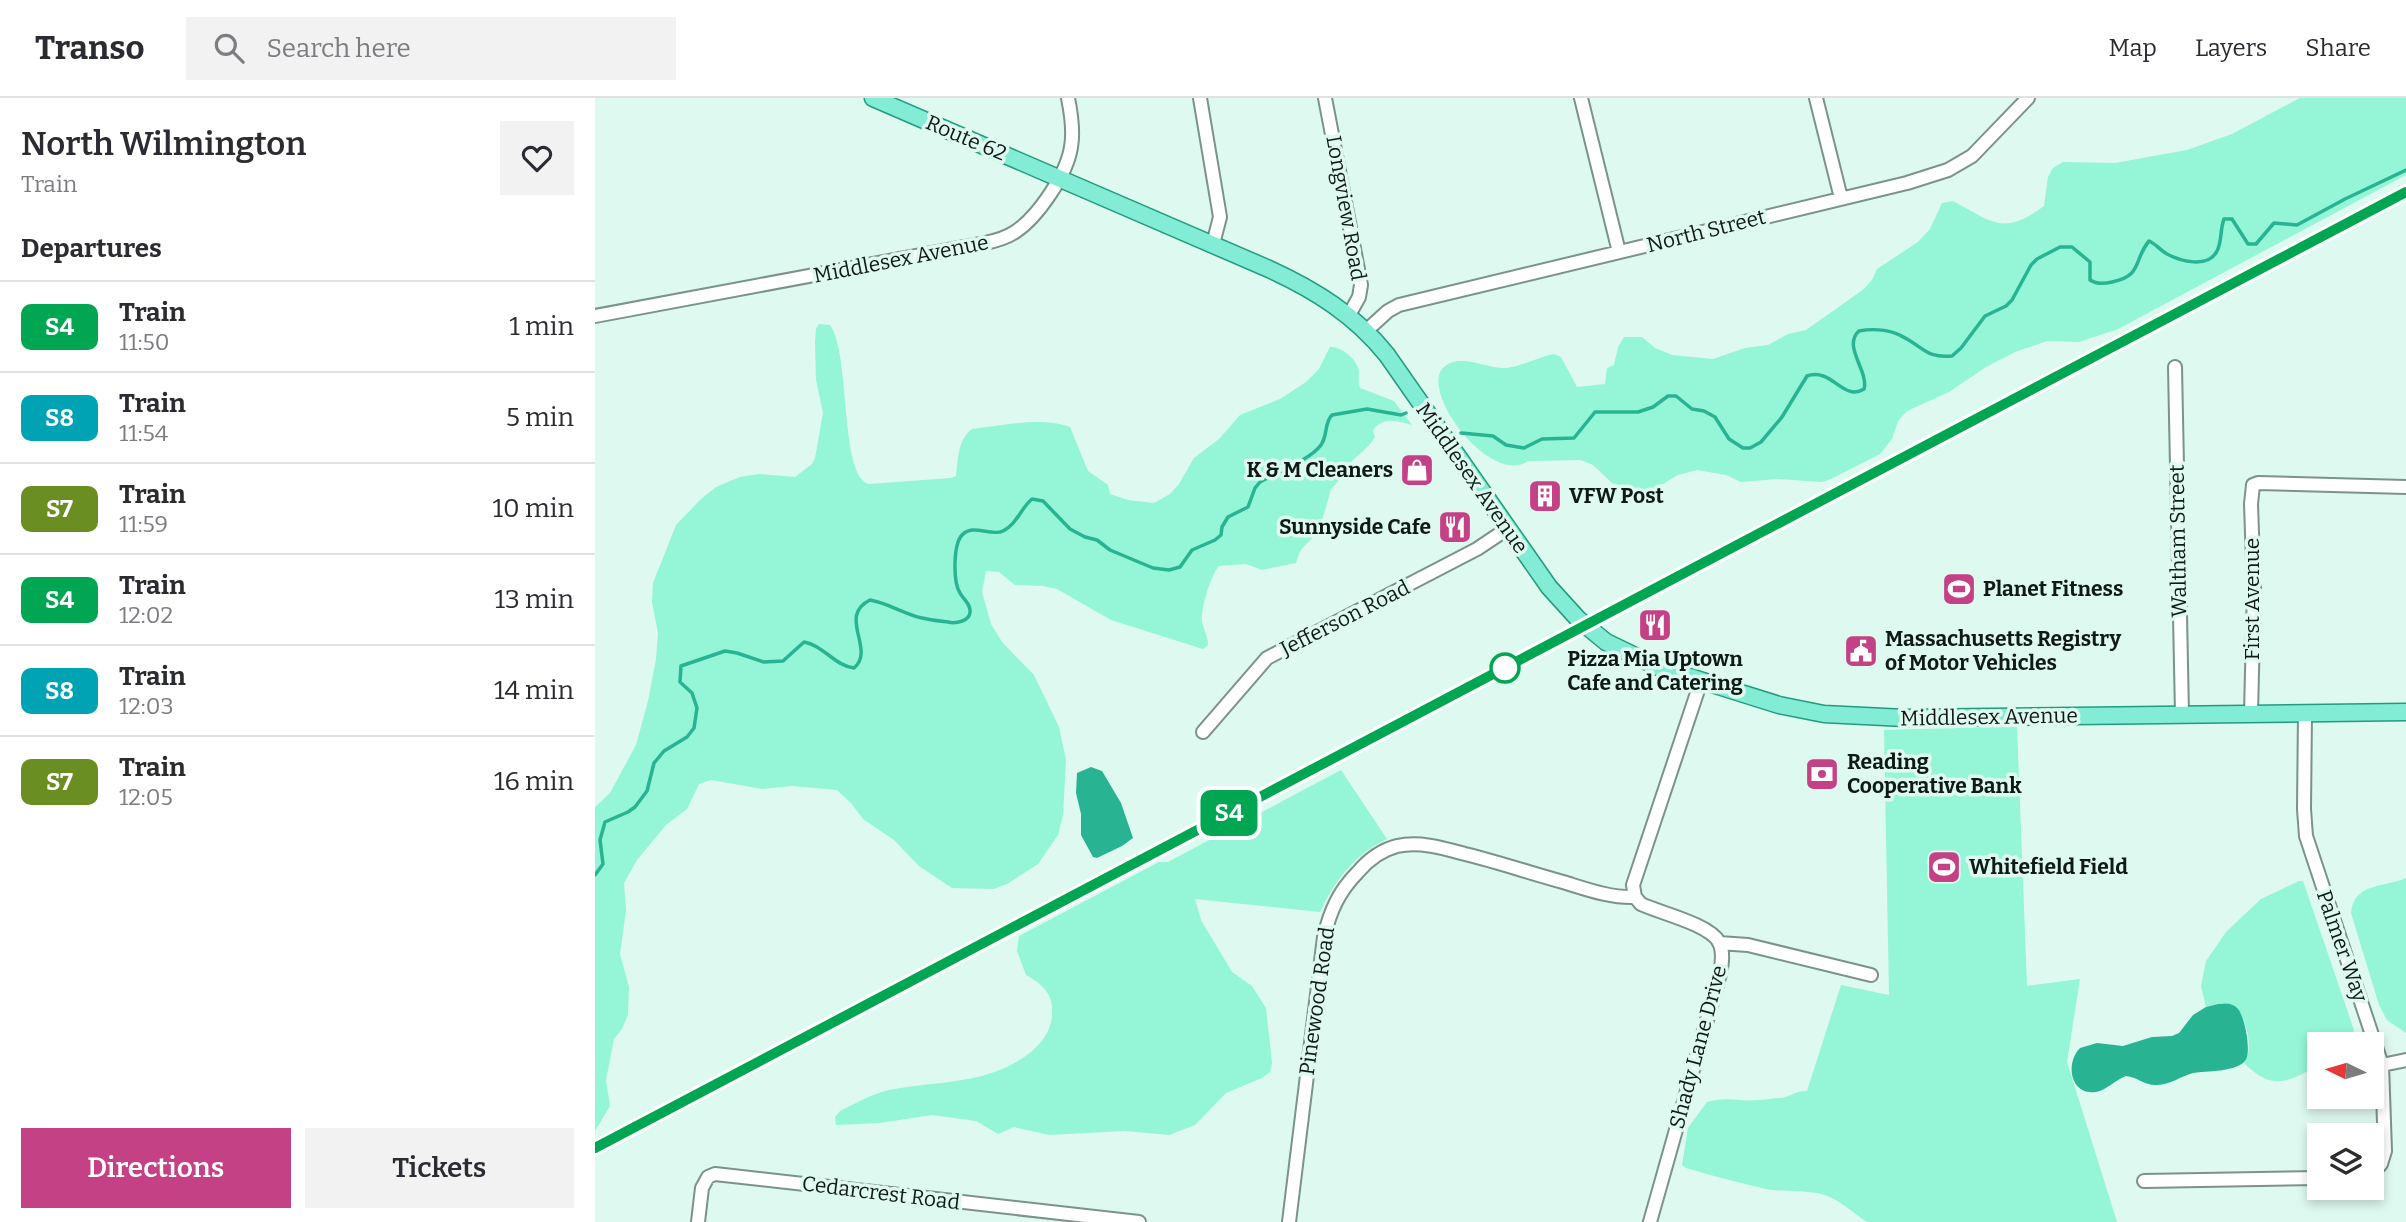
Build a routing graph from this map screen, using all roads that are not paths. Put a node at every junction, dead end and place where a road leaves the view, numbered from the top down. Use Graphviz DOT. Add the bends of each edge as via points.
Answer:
graph roads {
  1 [pos="873,98"];
  2 [pos="1068,98"];
  3 [pos="1199,98"];
  4 [pos="1325,98"];
  5 [pos="1581,98"];
  6 [pos="1816,98"];
  7 [pos="2028,98"];
  8 [pos="1059,178"];
  9 [pos="1841,198"];
  10 [pos="1213,244"];
  11 [pos="1619,252"];
  12 [pos="1349,315"];
  13 [pos="595,316"];
  14 [pos="1366,331"];
  15 [pos="2175,367"];
  16 [pos="2406,487"];
  17 [pos="1507,529"];
  18 [pos="1701,681"];
  19 [pos="2406,712"];
  20 [pos="2251,713"];
  21 [pos="2305,713"];
  22 [pos="2182,714"];
  23 [pos="1203,732"];
  24 [pos="1635,897"];
  25 [pos="1719,943"];
  26 [pos="1871,975"];
  27 [pos="2371,1032"];
  28 [pos="2406,1060"];
  29 [pos="2384,1065"];
  30 [pos="2384,1109"];
  31 [pos="2384,1154"];
  32 [pos="2307,1178"];
  33 [pos="2144,1181"];
  34 [pos="698,1222"];
  35 [pos="1139,1222"];
  36 [pos="1289,1222"];
  37 [pos="1650,1222"];
  1 -- 8 [label="main road, Route 62"];
  2 -- 8 [label="street" via="1071,148"];
  3 -- 10 [label="street" via="1220,216"];
  4 -- 12 [label="street, Longview Road" via="1361,285"];
  5 -- 11 [label="street"];
  6 -- 9 [label="street"];
  7 -- 9 [label="street, North Street" via="1961,163 1921,180"];
  8 -- 10 [label="main road, Middlesex Avenue"];
  8 -- 13 [label="street, Middlesex Avenue" via="1029,220 998,240"];
  9 -- 11 [label="street, North Street"];
  10 -- 12 [label="main road, Middlesex Avenue" via="1289,278"];
  11 -- 14 [label="street, North Street" via="1396,306"];
  12 -- 14 [label="main road, Middlesex Avenue"];
  14 -- 17 [label="main road, Middlesex Avenue"];
  15 -- 22 [label="street, Waltham Street"];
  16 -- 20 [label="street, First Avenue" via="2253,485"];
  17 -- 18 [label="main road, Middlesex Avenue" via="1555,594 1594,633 1649,663"];
  17 -- 23 [label="street, Jefferson Road" via="1267,658"];
  18 -- 22 [label="main road, Middlesex Avenue" via="1789,707 1849,716"];
  18 -- 24 [label="street" via="1634,880"];
  19 -- 21 [label="main road, Middlesex Avenue"];
  20 -- 21 [label="main road, Middlesex Avenue"];
  20 -- 22 [label="main road, Middlesex Avenue"];
  21 -- 27 [label="street, Palmer Way" via="2307,836"];
  24 -- 25 [label="street, Shady Lane Drive" via="1641,904 1706,930"];
  24 -- 36 [label="street, Pinewood Road" via="1590,890 1425,844 1394,847 1363,866 1342,890 1328,922"];
  25 -- 26 [label="street" via="1748,945"];
  25 -- 37 [label="street, Shady Lane Drive" via="1723,958 1720,974"];
  28 -- 29 [label="street"];
  30 -- 31 [label="street, Palmer Way"];
  32 -- 33 [label="street"];
  34 -- 35 [label="street, Cedarcrest Road" via="702,1188 713,1174"];
}
